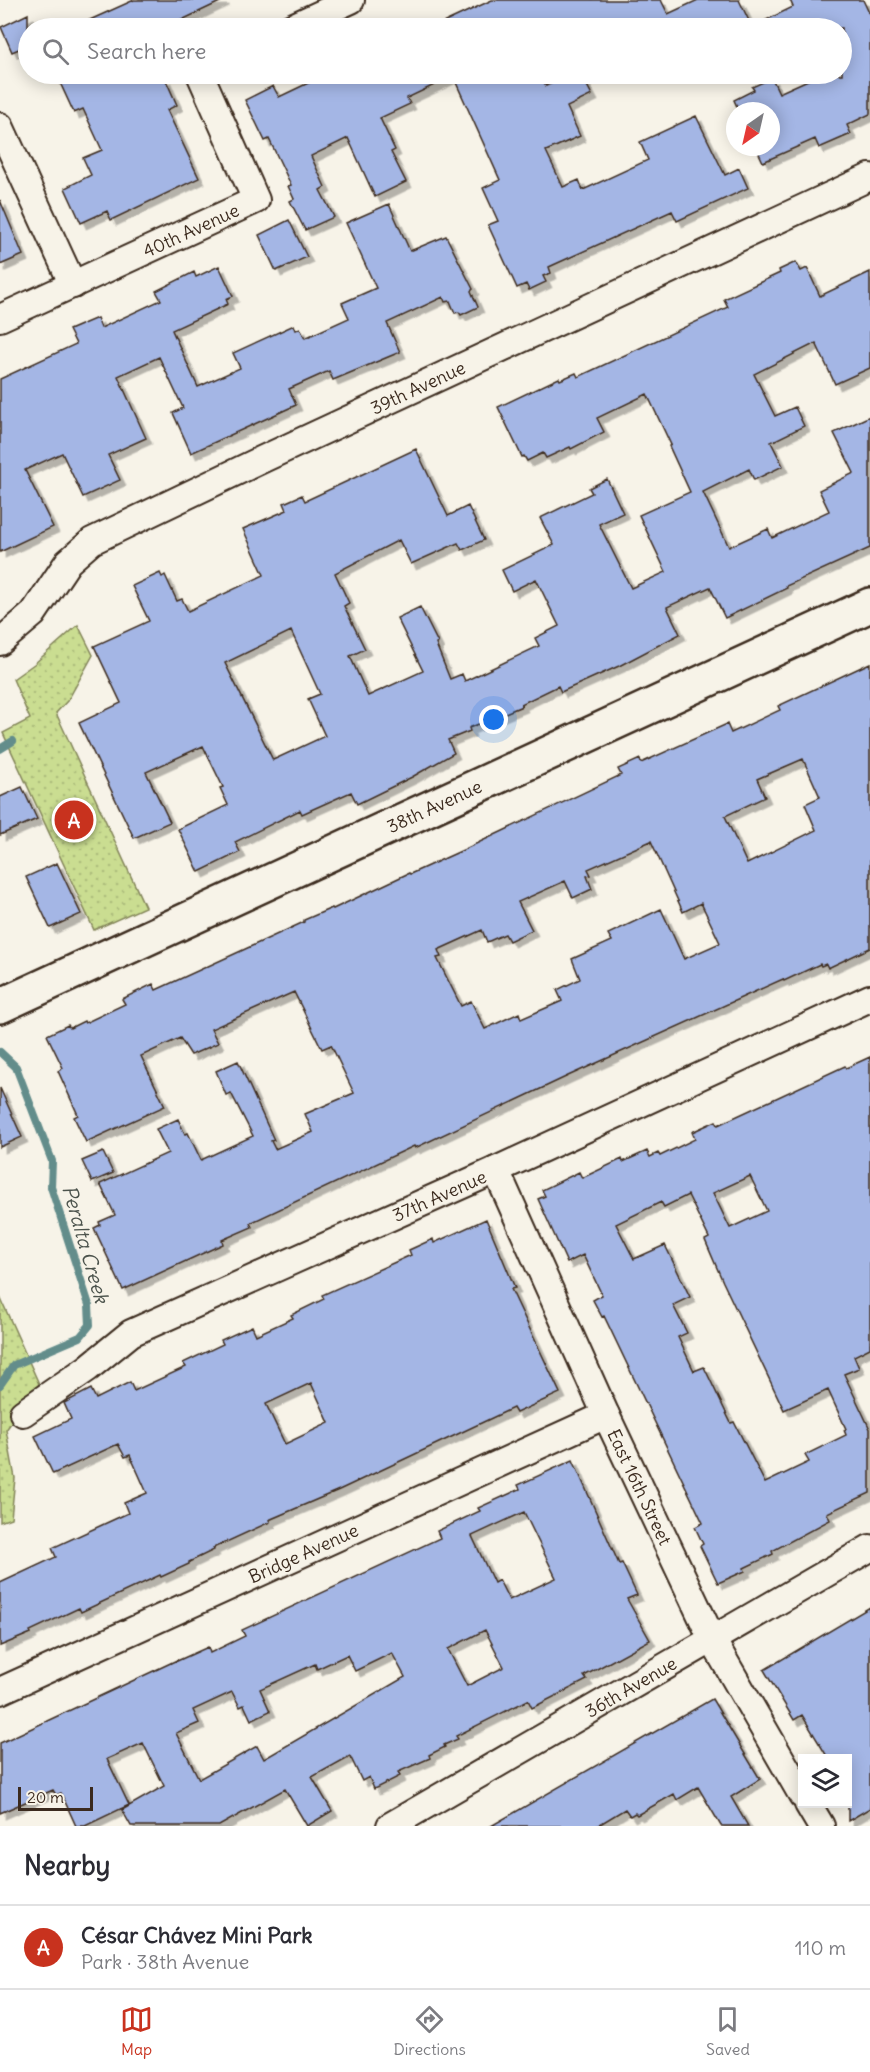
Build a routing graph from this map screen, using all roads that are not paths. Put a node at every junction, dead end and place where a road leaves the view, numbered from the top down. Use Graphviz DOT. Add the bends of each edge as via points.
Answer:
graph roads {
  1 [pos="351,0"];
  2 [pos="312,18"];
  3 [pos="204,84"];
  4 [pos="0,126"];
  5 [pos="870,177"];
  6 [pos="73,285"];
  7 [pos="0,318"];
  8 [pos="870,605"];
  9 [pos="3,631"];
  10 [pos="870,998"];
  11 [pos="0,1006"];
  12 [pos="496,1170"];
  13 [pos="23,1413"];
  14 [pos="606,1415"];
  15 [pos="870,1548"];
  16 [pos="713,1641"];
  17 [pos="0,1691"];
  18 [pos="798,1787"];
  19 [pos="811,1808"];
  20 [pos="390,1826"];
  21 [pos="821,1826"];
  1 -- 2 [label="street"];
  3 -- 6 [label="street, 40th Avenue" via="256,200"];
  4 -- 6 [label="street"];
  5 -- 9 [label="street, 39th Avenue" via="92,541 68,562 33,614"];
  6 -- 7 [label="street, 40th Avenue"];
  8 -- 11 [label="street, 38th Avenue"];
  10 -- 12 [label="street, 37th Avenue"];
  12 -- 13 [label="street, 37th Avenue" via="131,1333"];
  12 -- 14 [label="street, East 16th Street"];
  14 -- 16 [label="street, East 16th Street"];
  14 -- 17 [label="street, Bridge Avenue"];
  15 -- 16 [label="street, 36th Avenue"];
  16 -- 18 [label="street, East 16th Street"];
  16 -- 20 [label="street, 36th Avenue"];
  19 -- 21 [label="street"];
}
